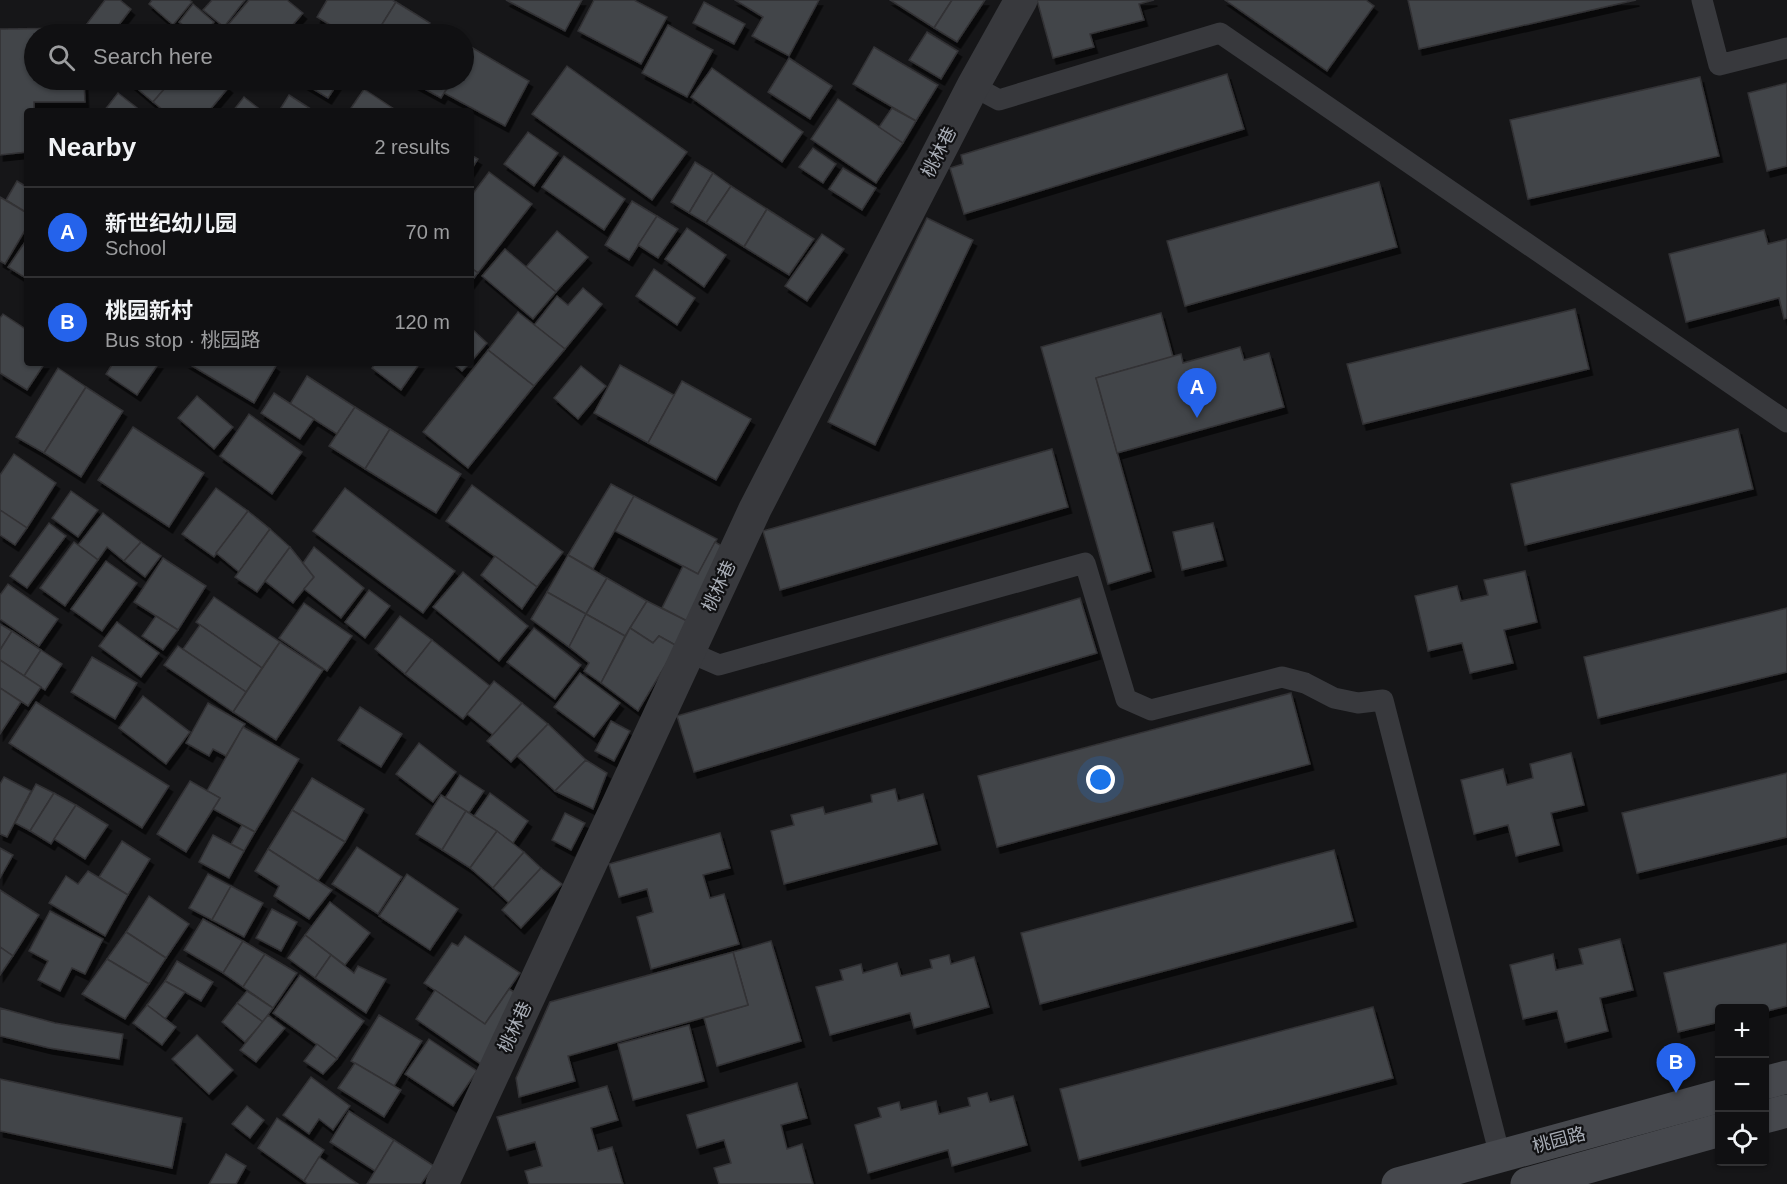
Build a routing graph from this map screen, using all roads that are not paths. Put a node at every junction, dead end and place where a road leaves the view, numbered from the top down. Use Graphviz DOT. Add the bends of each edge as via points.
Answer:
graph roads {
  1 [pos="1021,0"];
  2 [pos="1702,0"];
  3 [pos="1787,48"];
  4 [pos="973,86"];
  5 [pos="1787,422"];
  6 [pos="689,652"];
  7 [pos="1787,1077"];
  8 [pos="1769,1082"];
  9 [pos="1715,1097"];
  10 [pos="1787,1111"];
  11 [pos="1769,1116"];
  12 [pos="1715,1131"];
  13 [pos="1500,1156"];
  14 [pos="442,1184"];
  15 [pos="1398,1184"];
  16 [pos="1527,1184"];
  1 -- 4 [label="street, 桃林巷"];
  2 -- 3 [label="lane" via="1719,65"];
  4 -- 5 [label="lane" via="999,100 1220,33"];
  4 -- 6 [label="street, 桃林巷" via="755,508"];
  6 -- 13 [label="lane" via="718,665 1085,563 1126,699 1151,710 1282,677 1358,704 1383,700"];
  6 -- 14 [label="street, 桃林巷"];
  7 -- 8 [label="main road"];
  9 -- 13 [label="main road, 桃园路"];
  10 -- 11 [label="main road"];
  12 -- 16 [label="main road"];
  13 -- 15 [label="main road, 桃园路"];
}
